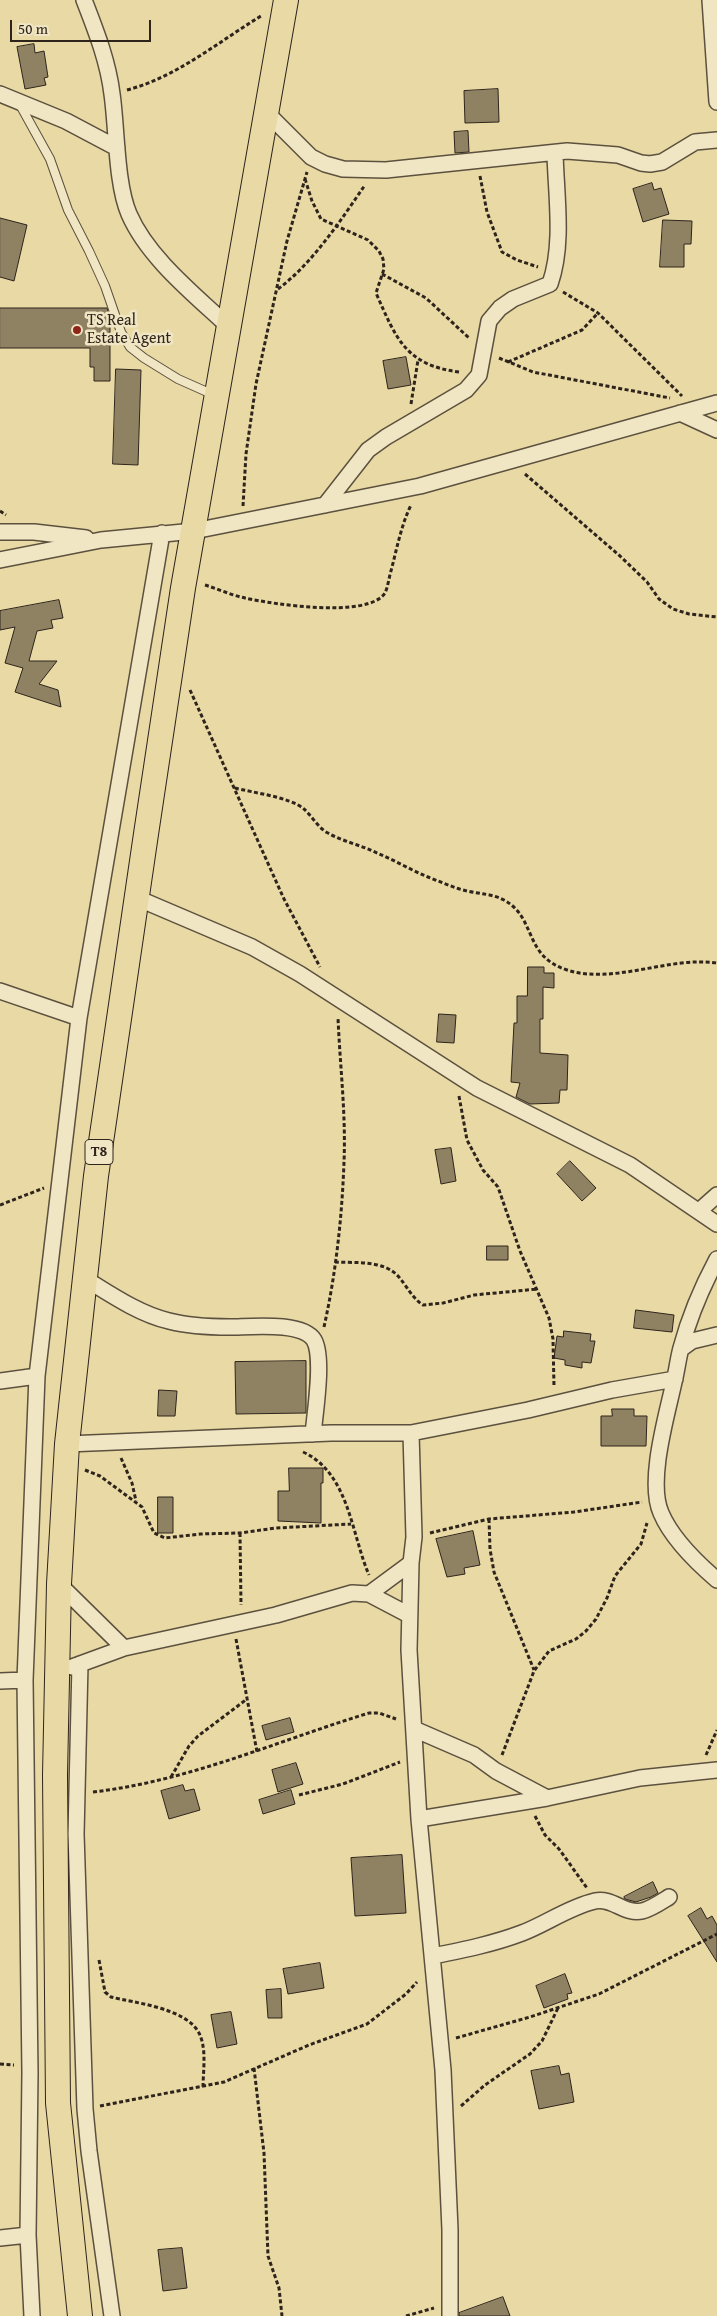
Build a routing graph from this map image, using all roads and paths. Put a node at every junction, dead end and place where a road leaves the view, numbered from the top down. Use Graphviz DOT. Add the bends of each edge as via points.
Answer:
graph roads {
  1 [pos="84,0"];
  2 [pos="710,0"];
  3 [pos="286,1"];
  4 [pos="0,94"];
  5 [pos="112,94"];
  6 [pos="18,101"];
  7 [pos="717,102"];
  8 [pos="267,113"];
  9 [pos="717,140"];
  10 [pos="118,148"];
  11 [pos="555,152"];
  12 [pos="311,157"];
  13 [pos="478,161"];
  14 [pos="376,170"];
  15 [pos="305,178"];
  16 [pos="336,225"];
  17 [pos="382,274"];
  18 [pos="552,278"];
  19 [pos="277,289"];
  20 [pos="598,313"];
  21 [pos="230,327"];
  22 [pos="484,349"];
  23 [pos="418,360"];
  24 [pos="507,363"];
  25 [pos="479,375"];
  26 [pos="218,397"];
  27 [pos="717,403"];
  28 [pos="691,407"];
  29 [pos="406,426"];
  30 [pos="717,430"];
  31 [pos="512,462"];
  32 [pos="420,486"];
  33 [pos="325,504"];
  34 [pos="242,522"];
  35 [pos="0,532"];
  36 [pos="194,532"];
  37 [pos="162,533"];
  38 [pos="101,540"];
  39 [pos="0,560"];
  40 [pos="185,578"];
  41 [pos="717,617"];
  42 [pos="188,686"];
  43 [pos="236,788"];
  44 [pos="137,898"];
  45 [pos="717,963"];
  46 [pos="322,969"];
  47 [pos="0,991"];
  48 [pos="337,1000"];
  49 [pos="79,1018"];
  50 [pos="456,1076"];
  51 [pos="60,1181"];
  52 [pos="717,1195"];
  53 [pos="0,1205"];
  54 [pos="699,1211"];
  55 [pos="717,1224"];
  56 [pos="717,1259"];
  57 [pos="335,1262"];
  58 [pos="84,1278"];
  59 [pos="538,1289"];
  60 [pos="717,1335"];
  61 [pos="681,1349"];
  62 [pos="318,1357"];
  63 [pos="37,1376"];
  64 [pos="675,1378"];
  65 [pos="0,1381"];
  66 [pos="554,1404"];
  67 [pos="411,1433"];
  68 [pos="313,1434"];
  69 [pos="115,1443"];
  70 [pos="298,1450"];
  71 [pos="66,1453"];
  72 [pos="655,1500"];
  73 [pos="136,1501"];
  74 [pos="488,1519"];
  75 [pos="351,1524"];
  76 [pos="240,1534"];
  77 [pos="414,1537"];
  78 [pos="411,1563"];
  79 [pos="717,1580"];
  80 [pos="59,1584"];
  81 [pos="372,1592"];
  82 [pos="409,1615"];
  83 [pos="238,1624"];
  84 [pos="124,1648"];
  85 [pos="80,1664"];
  86 [pos="534,1671"];
  87 [pos="57,1673"];
  88 [pos="13,1680"];
  89 [pos="0,1686"];
  90 [pos="248,1698"];
  91 [pos="414,1729"];
  92 [pos="717,1730"];
  93 [pos="257,1752"];
  94 [pos="415,1752"];
  95 [pos="717,1770"];
  96 [pos="496,1771"];
  97 [pos="700,1771"];
  98 [pos="171,1777"];
  99 [pos="77,1793"];
  100 [pos="299,1796"];
  101 [pos="546,1798"];
  102 [pos="527,1800"];
  103 [pos="419,1819"];
  104 [pos="669,1897"];
  105 [pos="598,1900"];
  106 [pos="80,1930"];
  107 [pos="717,1934"];
  108 [pos="433,1960"];
  109 [pos="558,2008"];
  110 [pos="442,2042"];
  111 [pos="254,2068"];
  112 [pos="203,2088"];
  113 [pos="85,2109"];
  114 [pos="445,2120"];
  115 [pos="28,2235"];
  116 [pos="0,2238"];
  117 [pos="450,2310"];
  118 [pos="32,2316"];
  119 [pos="80,2316"];
  120 [pos="112,2316"];
  121 [pos="282,2316"];
  122 [pos="406,2316"];
  1 -- 5 [label="street" via="106,60"];
  2 -- 7 [label="street"];
  3 -- 5 [label="path" via="177,68 143,86"];
  3 -- 8 [label="main road, T8"];
  4 -- 6 [label="street"];
  5 -- 10 [label="street"];
  6 -- 10 [label="street"];
  6 -- 26 [label="lane" via="50,159 68,210 130,347 178,379"];
  8 -- 12 [label="street"];
  8 -- 21 [label="main road, T8"];
  9 -- 11 [label="street" via="696,142 662,162 650,164 618,155"];
  10 -- 21 [label="street" via="129,214 143,238 170,270"];
  11 -- 13 [label="street"];
  11 -- 18 [label="street" via="557,250"];
  12 -- 14 [label="street" via="343,169"];
  12 -- 15 [label="path"];
  13 -- 14 [label="street"];
  13 -- 18 [label="path" via="487,212 502,252"];
  14 -- 16 [label="path"];
  15 -- 16 [label="path" via="321,219"];
  15 -- 19 [label="path"];
  16 -- 17 [label="path" via="368,240 379,251 383,259"];
  16 -- 19 [label="path" via="294,278"];
  17 -- 22 [label="path" via="426,298"];
  17 -- 23 [label="path" via="376,293 401,346"];
  18 -- 20 [label="path"];
  18 -- 22 [label="street" via="500,308 490,321"];
  19 -- 34 [label="path" via="256,384 246,454"];
  20 -- 24 [label="path" via="582,330"];
  20 -- 28 [label="path"];
  21 -- 26 [label="main road, T8"];
  22 -- 24 [label="path"];
  22 -- 25 [label="street"];
  23 -- 25 [label="path"];
  23 -- 29 [label="path"];
  24 -- 28 [label="path" via="533,372"];
  25 -- 29 [label="street" via="466,390"];
  26 -- 36 [label="main road, T8"];
  27 -- 28 [label="street"];
  28 -- 30 [label="street"];
  28 -- 31 [label="street"];
  29 -- 33 [label="street" via="368,450"];
  31 -- 32 [label="street"];
  31 -- 41 [label="path" via="620,556 647,582 659,599 673,609 689,614"];
  32 -- 33 [label="street"];
  32 -- 40 [label="path" via="401,530 385,592 378,600 348,607 281,605 243,598"];
  33 -- 34 [label="street"];
  34 -- 36 [label="street"];
  35 -- 38 [label="street" via="34,532"];
  36 -- 37 [label="street"];
  36 -- 40 [label="main road, T8"];
  37 -- 38 [label="street"];
  37 -- 49 [label="street"];
  38 -- 39 [label="street"];
  40 -- 44 [label="main road, T8"];
  42 -- 43 [label="path"];
  43 -- 45 [label="path" via="303,808 325,832 428,877 466,891 505,900 518,910 538,952 549,962 568,971 604,974 699,962"];
  43 -- 46 [label="path" via="284,898"];
  44 -- 48 [label="street" via="252,947"];
  44 -- 58 [label="main road, T8"];
  47 -- 49 [label="street"];
  48 -- 50 [label="street"];
  48 -- 57 [label="path" via="344,1161"];
  49 -- 51 [label="street"];
  50 -- 54 [label="street" via="630,1165"];
  50 -- 59 [label="path" via="467,1140 498,1187 520,1251"];
  51 -- 53 [label="path"];
  51 -- 63 [label="street"];
  52 -- 54 [label="street"];
  54 -- 55 [label="street"];
  56 -- 61 [label="street"];
  57 -- 59 [label="path" via="385,1267 397,1275 415,1300 423,1305 474,1295"];
  57 -- 62 [label="path"];
  58 -- 62 [label="street" via="147,1313 169,1321 228,1327 286,1327 305,1332 313,1339"];
  58 -- 71 [label="main road, T8"];
  59 -- 66 [label="path" via="553,1339"];
  60 -- 61 [label="street" via="692,1341"];
  61 -- 64 [label="street"];
  62 -- 68 [label="street"];
  63 -- 65 [label="street"];
  63 -- 88 [label="street"];
  64 -- 66 [label="street"];
  64 -- 72 [label="street" via="657,1466"];
  66 -- 67 [label="street"];
  67 -- 68 [label="street"];
  67 -- 77 [label="street"];
  68 -- 69 [label="street"];
  69 -- 71 [label="street"];
  69 -- 73 [label="path"];
  70 -- 75 [label="path" via="318,1461 333,1478"];
  71 -- 73 [label="path"];
  71 -- 80 [label="main road, T8"];
  72 -- 74 [label="path" via="574,1512"];
  72 -- 79 [label="street" via="676,1536"];
  72 -- 86 [label="path" via="641,1544 615,1576 596,1619 576,1639 549,1650"];
  73 -- 76 [label="path" via="148,1515 158,1536"];
  74 -- 77 [label="path"];
  74 -- 86 [label="path" via="494,1572"];
  75 -- 76 [label="path" via="276,1528"];
  75 -- 81 [label="path"];
  76 -- 83 [label="path"];
  77 -- 78 [label="street"];
  78 -- 81 [label="street"];
  78 -- 82 [label="street"];
  80 -- 84 [label="street"];
  80 -- 87 [label="main road, T8"];
  81 -- 82 [label="street"];
  81 -- 83 [label="street" via="352,1593"];
  82 -- 91 [label="street"];
  83 -- 84 [label="street"];
  83 -- 90 [label="path"];
  84 -- 85 [label="street"];
  85 -- 87 [label="street"];
  85 -- 99 [label="street"];
  86 -- 96 [label="path"];
  87 -- 119 [label="main road, T8" via="58,2102"];
  88 -- 89 [label="lane"];
  88 -- 115 [label="street" via="30,2073"];
  90 -- 93 [label="path"];
  90 -- 98 [label="path" via="198,1736"];
  91 -- 93 [label="path" via="392,1716 369,1713"];
  91 -- 94 [label="street"];
  91 -- 96 [label="street" via="474,1755"];
  92 -- 97 [label="path"];
  93 -- 98 [label="path"];
  94 -- 100 [label="path" via="399,1764"];
  94 -- 103 [label="street"];
  95 -- 97 [label="street"];
  96 -- 101 [label="street"];
  97 -- 101 [label="street" via="640,1778"];
  98 -- 99 [label="path"];
  99 -- 106 [label="street"];
  101 -- 102 [label="street"];
  102 -- 103 [label="street"];
  102 -- 105 [label="path" via="545,1835"];
  103 -- 108 [label="street"];
  104 -- 105 [label="street" via="635,1912"];
  105 -- 108 [label="street" via="521,1934"];
  106 -- 112 [label="path" via="98,1959 105,1992 110,1997 166,2010 199,2032 203,2047"];
  106 -- 113 [label="street"];
  107 -- 109 [label="path" via="622,1984"];
  108 -- 110 [label="street"];
  108 -- 111 [label="path" via="406,1994 367,2024"];
  109 -- 110 [label="path"];
  109 -- 114 [label="path" via="542,2041 530,2054 485,2085"];
  110 -- 114 [label="street"];
  111 -- 112 [label="path"];
  111 -- 121 [label="path" via="264,2153 268,2256 279,2288"];
  112 -- 113 [label="path"];
  113 -- 120 [label="street"];
  114 -- 117 [label="street"];
  115 -- 116 [label="street"];
  115 -- 118 [label="street"];
  117 -- 122 [label="path"];
}
